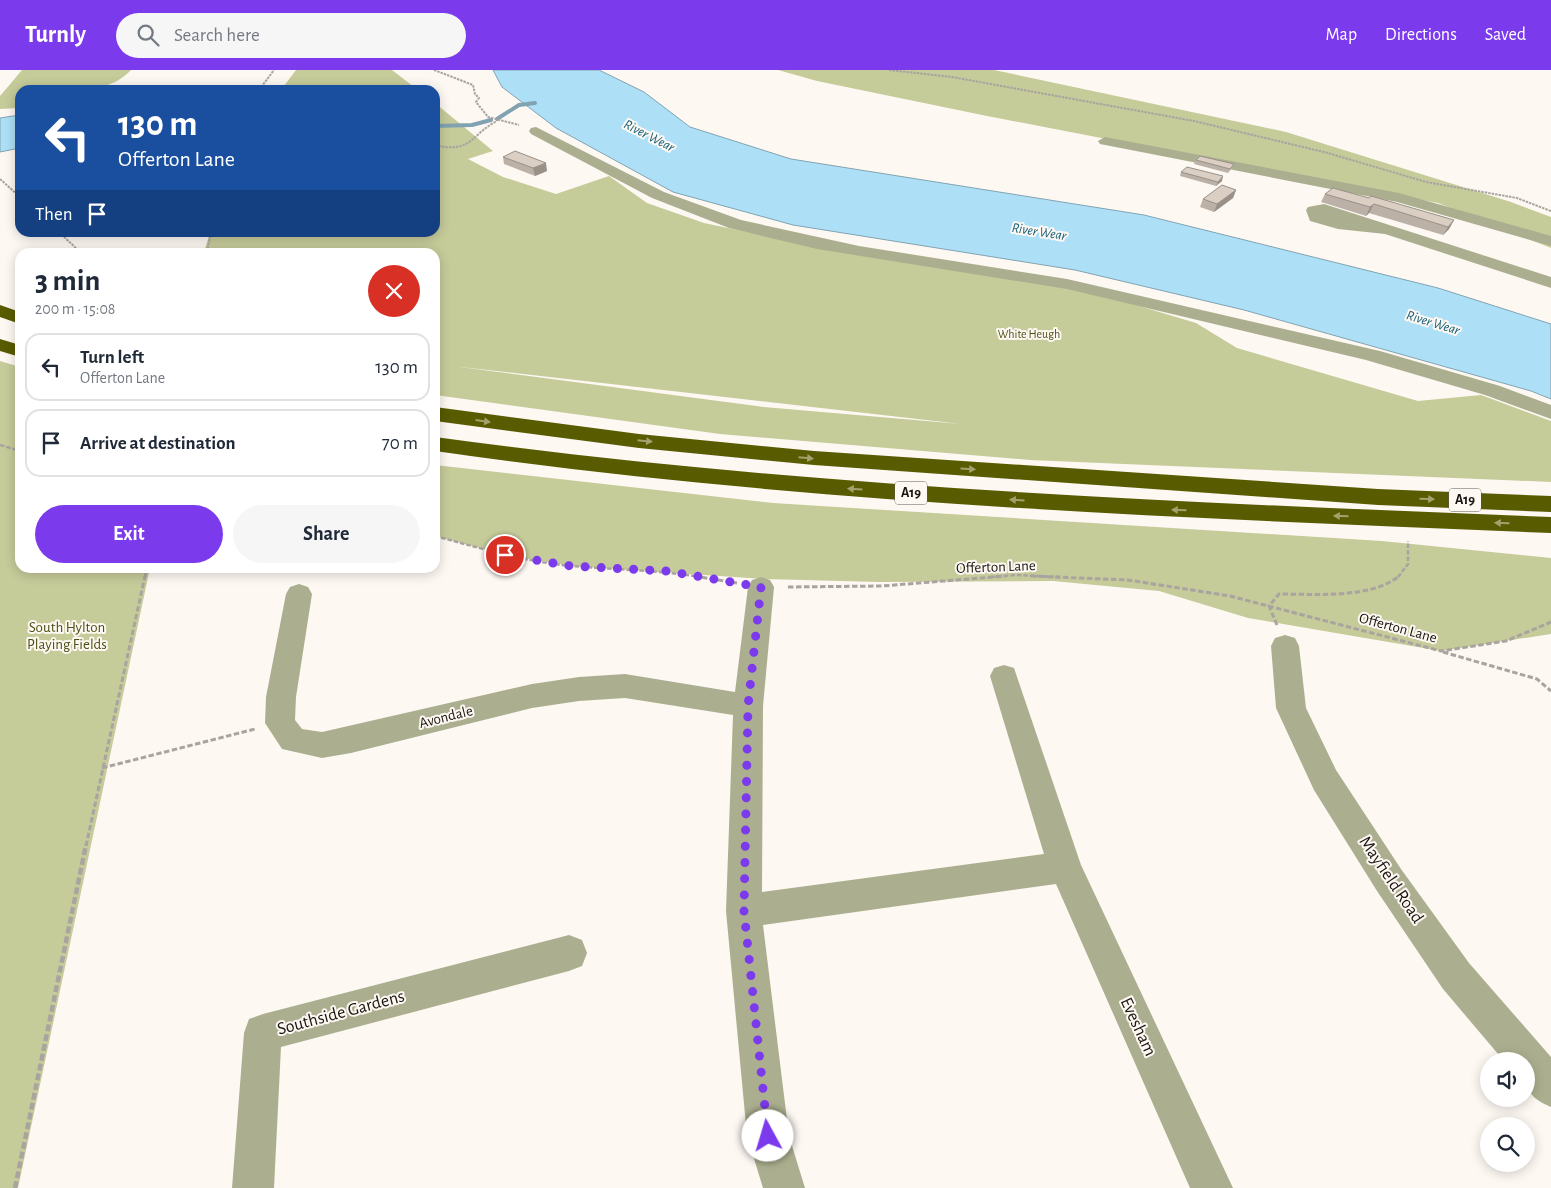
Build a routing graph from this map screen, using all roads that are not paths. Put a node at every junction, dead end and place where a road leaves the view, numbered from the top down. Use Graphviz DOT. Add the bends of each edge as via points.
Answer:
graph roads {
  1 [pos="536,132"];
  2 [pos="1105,141"];
  3 [pos="1390,229"];
  4 [pos="1551,241"];
  5 [pos="1551,283"];
  6 [pos="0,311"];
  7 [pos="15,316"];
  8 [pos="0,345"];
  9 [pos="15,350"];
  10 [pos="1551,412"];
  11 [pos="440,415"];
  12 [pos="440,445"];
  13 [pos="1551,504"];
  14 [pos="1551,525"];
  15 [pos="761,587"];
  16 [pos="299,594"];
  17 [pos="1285,646"];
  18 [pos="1004,676"];
  19 [pos="748,706"];
  20 [pos="1064,867"];
  21 [pos="744,911"];
  22 [pos="569,953"];
  23 [pos="1551,1087"];
  24 [pos="253,1188"];
  25 [pos="784,1188"];
  26 [pos="1212,1188"];
  1 -- 10 [label="street" via="652,194 734,224 862,252 1067,284 1392,361"];
  2 -- 4 [label="street" via="1399,198"];
  3 -- 5 [label="street"];
  6 -- 7 [label="highway"];
  8 -- 9 [label="highway"];
  11 -- 13 [label="highway, A19, one-way" via="780,455 1378,497"];
  14 -- 12 [label="highway, A19, one-way" via="1165,510 802,486"];
  15 -- 19 [label="street"];
  16 -- 19 [label="street, Avondale" via="280,723 293,740 322,745 351,740 532,696 579,689 625,686"];
  17 -- 23 [label="street, Mayfield Road" via="1291,708 1325,780 1456,976"];
  18 -- 20 [label="street, Evesham"];
  19 -- 21 [label="street"];
  20 -- 21 [label="street"];
  20 -- 26 [label="street, Evesham"];
  21 -- 25 [label="street" via="768,1136"];
  22 -- 24 [label="street, Southside Gardens" via="263,1033"];
}
